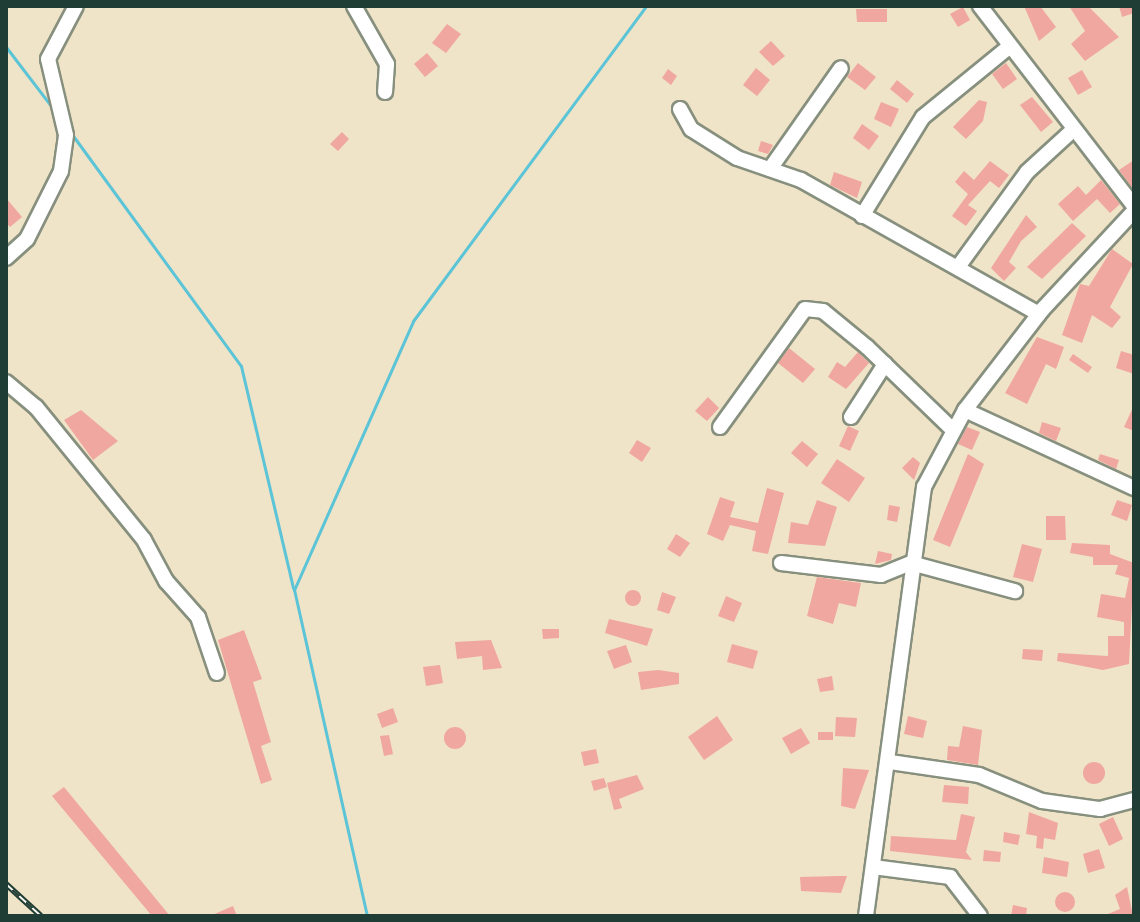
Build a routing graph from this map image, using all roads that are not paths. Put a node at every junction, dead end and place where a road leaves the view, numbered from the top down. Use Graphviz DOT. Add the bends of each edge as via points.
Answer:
graph roads {
  1 [pos="76,6"];
  2 [pos="354,6"];
  3 [pos="980,6"];
  4 [pos="1010,46"];
  5 [pos="841,68"];
  6 [pos="385,92"];
  7 [pos="680,109"];
  8 [pos="1073,130"];
  9 [pos="770,169"];
  10 [pos="1134,208"];
  11 [pos="862,216"];
  12 [pos="6,258"];
  13 [pos="958,267"];
  14 [pos="1039,314"];
  15 [pos="885,364"];
  16 [pos="6,382"];
  17 [pos="965,410"];
  18 [pos="851,417"];
  19 [pos="720,427"];
  20 [pos="952,429"];
  21 [pos="1134,488"];
  22 [pos="781,563"];
  23 [pos="911,563"];
  24 [pos="1015,591"];
  25 [pos="217,673"];
  26 [pos="890,762"];
  27 [pos="1134,800"];
  28 [pos="873,867"];
  29 [pos="866,916"];
  30 [pos="980,916"];
  1 -- 12 [label="street" via="48,59 66,135 47,205"];
  2 -- 6 [label="street" via="387,64"];
  3 -- 4 [label="street"];
  4 -- 8 [label="street"];
  4 -- 11 [label="street" via="923,117"];
  5 -- 9 [label="street"];
  7 -- 9 [label="street" via="691,129"];
  8 -- 10 [label="street"];
  8 -- 13 [label="street" via="1027,172"];
  9 -- 11 [label="street"];
  10 -- 14 [label="street"];
  11 -- 13 [label="street"];
  13 -- 14 [label="street"];
  14 -- 17 [label="street"];
  15 -- 18 [label="street"];
  15 -- 19 [label="street" via="823,311 805,309"];
  15 -- 20 [label="street"];
  16 -- 25 [label="street" via="36,407 144,540 166,581 198,617"];
  17 -- 20 [label="street"];
  17 -- 21 [label="street"];
  20 -- 23 [label="street" via="924,487"];
  22 -- 23 [label="street" via="881,575"];
  23 -- 24 [label="street"];
  23 -- 26 [label="street"];
  26 -- 27 [label="street" via="979,775 1055,803 1100,809"];
  26 -- 28 [label="street"];
  28 -- 29 [label="street"];
  28 -- 30 [label="street" via="950,877"];
}
